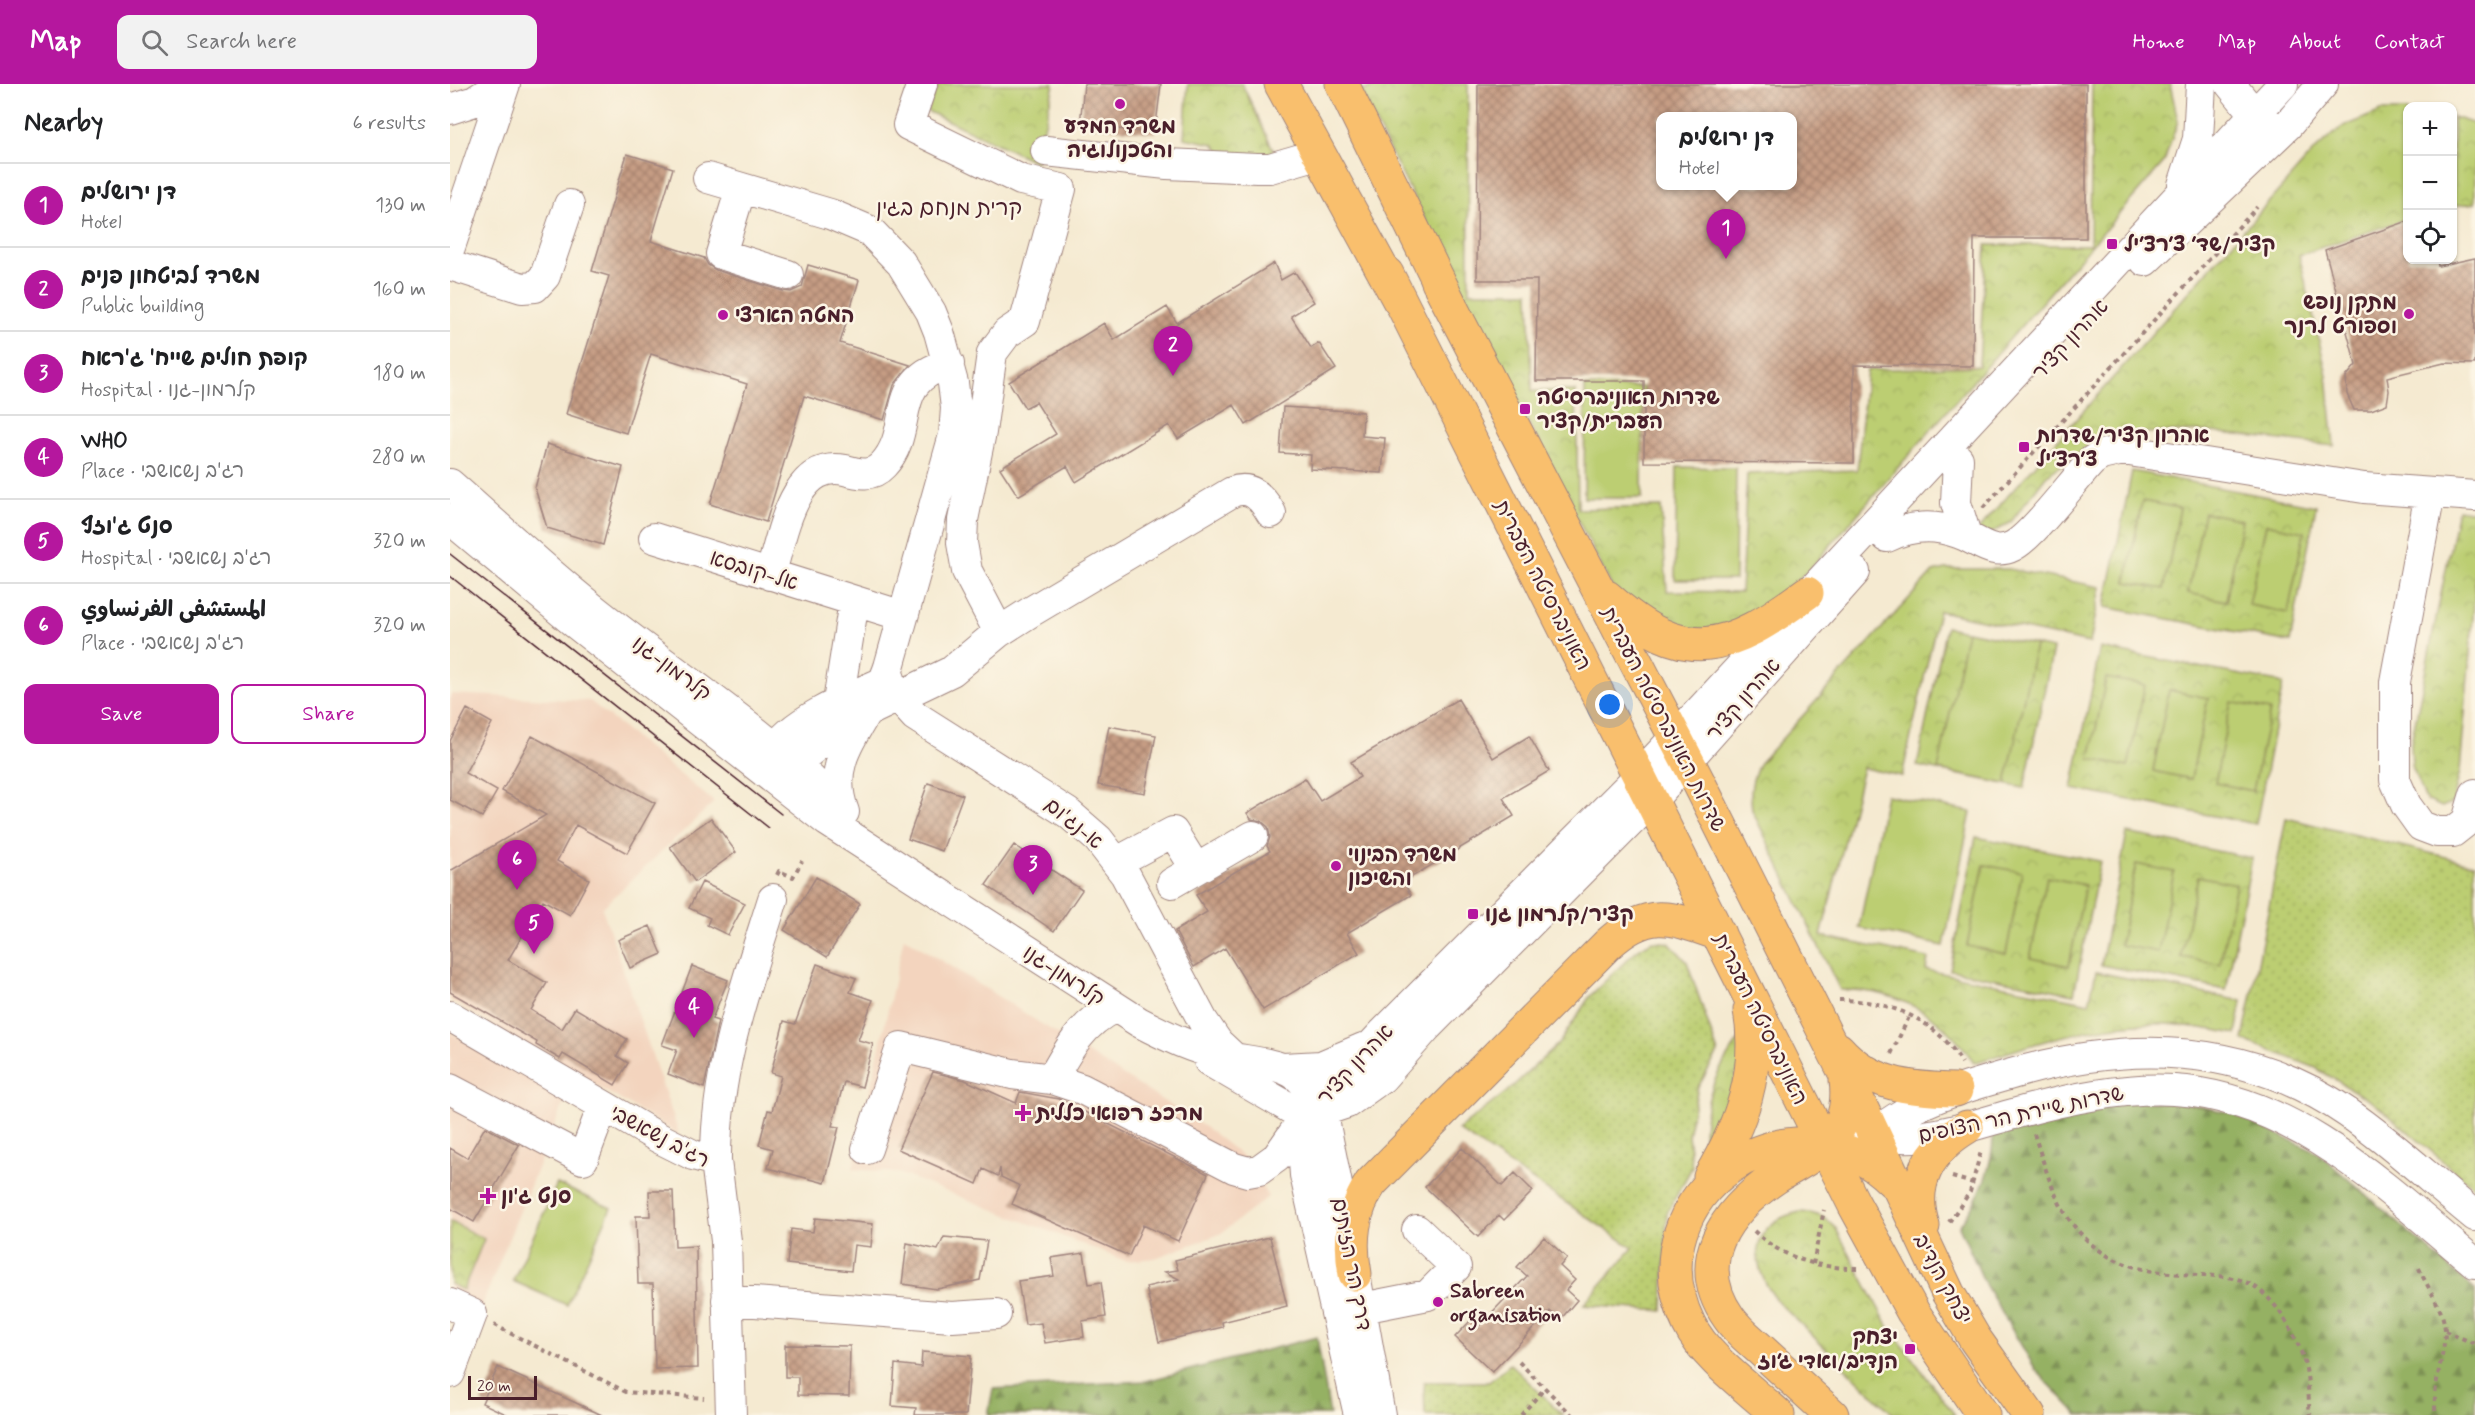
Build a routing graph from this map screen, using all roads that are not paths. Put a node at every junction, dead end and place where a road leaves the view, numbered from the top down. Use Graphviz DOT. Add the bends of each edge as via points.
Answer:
graph roads {
  1 [pos="503,84"];
  2 [pos="922,84"];
  3 [pos="1281,84"];
  4 [pos="1300,84"];
  5 [pos="1326,84"];
  6 [pos="1341,84"];
  7 [pos="2201,84"];
  8 [pos="2230,84"];
  9 [pos="2283,84"];
  10 [pos="2323,84"];
  11 [pos="2343,84"];
  12 [pos="450,109"];
  13 [pos="2255,115"];
  14 [pos="2287,126"];
  15 [pos="1046,151"];
  16 [pos="1317,154"];
  17 [pos="708,178"];
  18 [pos="741,188"];
  19 [pos="569,205"];
  20 [pos="2166,210"];
  21 [pos="450,249"];
  22 [pos="450,265"];
  23 [pos="546,271"];
  24 [pos="788,275"];
  25 [pos="1399,300"];
  26 [pos="1451,306"];
  27 [pos="949,364"];
  28 [pos="1958,459"];
  29 [pos="450,484"];
  30 [pos="2430,493"];
  31 [pos="2475,496"];
  32 [pos="1271,513"];
  33 [pos="450,519"];
  34 [pos="1972,524"];
  35 [pos="1887,537"];
  36 [pos="654,538"];
  37 [pos="770,574"];
  38 [pos="1595,586"];
  39 [pos="1807,593"];
  40 [pos="854,601"];
  41 [pos="903,616"];
  42 [pos="999,632"];
  43 [pos="844,658"];
  44 [pos="890,682"];
  45 [pos="838,702"];
  46 [pos="869,711"];
  47 [pos="1682,750"];
  48 [pos="779,762"];
  49 [pos="1646,788"];
  50 [pos="2475,794"];
  51 [pos="844,812"];
  52 [pos="1253,836"];
  53 [pos="887,861"];
  54 [pos="1117,862"];
  55 [pos="772,899"];
  56 [pos="1719,934"];
  57 [pos="1742,980"];
  58 [pos="1114,1008"];
  59 [pos="450,1016"];
  60 [pos="1384,1032"];
  61 [pos="1823,1032"];
  62 [pos="1184,1044"];
  63 [pos="1236,1059"];
  64 [pos="1283,1068"];
  65 [pos="1846,1075"];
  66 [pos="1052,1079"];
  67 [pos="1961,1081"];
  68 [pos="450,1089"];
  69 [pos="603,1106"];
  70 [pos="1315,1111"];
  71 [pos="1834,1135"];
  72 [pos="1974,1135"];
  73 [pos="1866,1145"];
  74 [pos="867,1149"];
  75 [pos="716,1161"];
  76 [pos="1698,1198"];
  77 [pos="1839,1207"];
  78 [pos="2475,1216"];
  79 [pos="1417,1230"];
  80 [pos="2475,1263"];
  81 [pos="1355,1274"];
  82 [pos="1948,1293"];
  83 [pos="727,1299"];
  84 [pos="1362,1308"];
  85 [pos="461,1309"];
  86 [pos="996,1314"];
  87 [pos="450,1373"];
  88 [pos="730,1408"];
  89 [pos="1359,1415"];
  90 [pos="1380,1415"];
  91 [pos="1778,1415"];
  92 [pos="1832,1415"];
  93 [pos="1983,1415"];
  94 [pos="2029,1415"];
  1 -- 12 [label="street" via="475,101"];
  1 -- 21 [label="street"];
  2 -- 42 [label="street" via="908,125 1022,180 1061,189 1025,321 1007,333 992,353 963,520 962,543 968,571"];
  3 -- 16 [label="main road"];
  4 -- 25 [label="main road, האוניברסיטה העברית"];
  5 -- 26 [label="main road"];
  6 -- 26 [label="main road"];
  7 -- 20 [label="street" via="2194,158 2184,183"];
  8 -- 13 [label="street"];
  9 -- 13 [label="street, אהרון קציר"];
  10 -- 14 [label="street, אהרון קציר"];
  11 -- 14 [label="street"];
  13 -- 14 [label="street" via="2268,124"];
  13 -- 20 [label="street, אהרון קציר"];
  14 -- 28 [label="street, אהרון קציר" via="2123,283"];
  15 -- 16 [label="street" via="1167,164 1257,168"];
  16 -- 25 [label="main road"];
  17 -- 18 [label="street"];
  18 -- 24 [label="street" via="721,254"];
  18 -- 27 [label="street" via="830,214 870,231 901,263 931,312"];
  19 -- 23 [label="street"];
  20 -- 39 [label="street, אהרון קציר"];
  21 -- 23 [label="street" via="527,275"];
  22 -- 23 [label="street" via="525,289 539,285"];
  25 -- 49 [label="main road, האוניברסיטה העברית"];
  26 -- 38 [label="main road, שדרות האוניברסיטה העברית"];
  27 -- 37 [label="street" via="929,369 917,379 893,450 880,468 864,474 827,470 805,482 793,503"];
  27 -- 41 [label="street" via="956,408 954,435"];
  28 -- 34 [label="street" via="1956,502"];
  28 -- 35 [label="street, אהרון קציר"];
  29 -- 48 [label="street, קלרמון-גנו"];
  30 -- 31 [label="street"];
  30 -- 34 [label="street" via="2364,488 2123,450 2092,461 2013,546 1988,548"];
  30 -- 50 [label="street" via="2395,682 2395,780 2406,806 2421,826 2437,832 2453,832 2467,821"];
  32 -- 42 [label="street" via="1258,495 1240,489 1232,492"];
  33 -- 48 [label="street, קלרמון-גנו" via="576,624"];
  34 -- 35 [label="street" via="1949,530 1923,527"];
  35 -- 47 [label="street, אהרון קציר"];
  36 -- 37 [label="street, אל-קובסא"];
  37 -- 40 [label="street, אל-קובסא"];
  38 -- 39 [label="main road" via="1648,628 1673,641 1694,644 1745,634"];
  38 -- 47 [label="main road, שדרות האוניברסיטה העברית"];
  39 -- 47 [label="street, אהרון קציר"];
  40 -- 41 [label="street, אל-קובסא"];
  40 -- 43 [label="street"];
  41 -- 44 [label="street"];
  42 -- 44 [label="street" via="948,664"];
  43 -- 44 [label="street" via="872,659"];
  43 -- 45 [label="street"];
  44 -- 45 [label="street"];
  44 -- 46 [label="street"];
  44 -- 54 [label="street, א-נג'ום" via="929,725 1068,813 1098,838"];
  45 -- 48 [label="street" via="802,723"];
  46 -- 48 [label="street"];
  46 -- 51 [label="street" via="838,767 836,787"];
  47 -- 49 [label="street, אהרון קציר"];
  47 -- 61 [label="main road, שדרות האוניברסיטה העברית"];
  48 -- 51 [label="street, קלרמון-גנו"];
  48 -- 53 [label="street, קלרמון-גנו" via="826,821"];
  49 -- 56 [label="main road, האוניברסיטה העברית"];
  49 -- 60 [label="street, אהרון קציר"];
  49 -- 70 [label="street, אהרון קציר" via="1382,1078 1353,1099"];
  51 -- 53 [label="street, קלרמון-גנו"];
  52 -- 54 [label="street" via="1184,876 1173,832"];
  53 -- 58 [label="street, קלרמון-גנו"];
  54 -- 63 [label="street, א-נג'ום" via="1203,1022"];
  55 -- 75 [label="street" via="720,1085"];
  56 -- 57 [label="main road, האוניברסיטה העברית"];
  56 -- 81 [label="main road" via="1653,918 1637,922 1608,945 1371,1183 1352,1228"];
  57 -- 71 [label="main road, האוניברסיטה העברית" via="1797,1092"];
  57 -- 76 [label="main road" via="1753,1030 1749,1087 1738,1125"];
  58 -- 62 [label="street, קלרמון-גנו"];
  58 -- 66 [label="street" via="1076,1038"];
  59 -- 69 [label="street, רג'ב נשאשבי"];
  60 -- 64 [label="street" via="1369,1045 1334,1061 1310,1068"];
  60 -- 70 [label="street, אהרון קציר"];
  61 -- 65 [label="main road, שדרות האוניברסיטה העברית"];
  61 -- 67 [label="main road" via="1846,1058 1878,1079 1912,1089"];
  62 -- 63 [label="street, קלרמון-גנו"];
  62 -- 70 [label="street, קלרמון-גנו" via="1252,1088"];
  63 -- 64 [label="street, קלרמון-גנו"];
  64 -- 70 [label="street, קלרמון-גנו" via="1301,1080"];
  65 -- 71 [label="main road" via="1847,1100"];
  65 -- 73 [label="main road, שדרות האוניברסיטה העברית"];
  66 -- 70 [label="street" via="1082,1089 1223,1163 1248,1172 1272,1163"];
  66 -- 74 [label="street" via="1012,1074 901,1047"];
  67 -- 73 [label="street, שדרות שיירת הר הצופים" via="1912,1109"];
  67 -- 78 [label="street, שדרות שיירת הר הצופים" via="2108,1053 2178,1052 2244,1064 2284,1077 2347,1112"];
  68 -- 69 [label="street" via="583,1159"];
  69 -- 75 [label="street, רג'ב נשאשבי" via="693,1155"];
  70 -- 81 [label="street, דרך הר הזיתים"];
  70 -- 89 [label="street, דרך הר הזיתים" via="1303,1148 1305,1174"];
  71 -- 73 [label="main road"];
  71 -- 76 [label="main road" via="1761,1150 1740,1159"];
  71 -- 77 [label="main road, יצחק הנדיב"];
  71 -- 92 [label="main road" via="1736,1210 1721,1231 1712,1267 1715,1287 1730,1320"];
  72 -- 73 [label="street, שדרות שיירת הר הצופים"];
  72 -- 80 [label="street, שדרות שיירת הר הצופים" via="2026,1110 2100,1094 2175,1090 2234,1100 2269,1113 2325,1144"];
  72 -- 82 [label="main road" via="1948,1138 1932,1155 1923,1171 1918,1198 1919,1214"];
  73 -- 77 [label="street"];
  73 -- 82 [label="main road, יצחק הנדיב" via="1877,1167 1897,1186"];
  75 -- 83 [label="street, רג'ב נשאשבי" via="726,1241"];
  76 -- 91 [label="main road" via="1677,1245 1675,1268 1686,1315 1701,1343"];
  77 -- 93 [label="main road, יצחק הנדיב"];
  79 -- 84 [label="street" via="1456,1267 1428,1295"];
  81 -- 84 [label="street, דרך הר הזיתים"];
  82 -- 94 [label="main road, יצחק הנדיב"];
  83 -- 86 [label="street" via="952,1317"];
  83 -- 88 [label="street, רג'ב נשאשבי"];
  84 -- 90 [label="street, דרך הר הזיתים"];
  85 -- 87 [label="street"];
}
